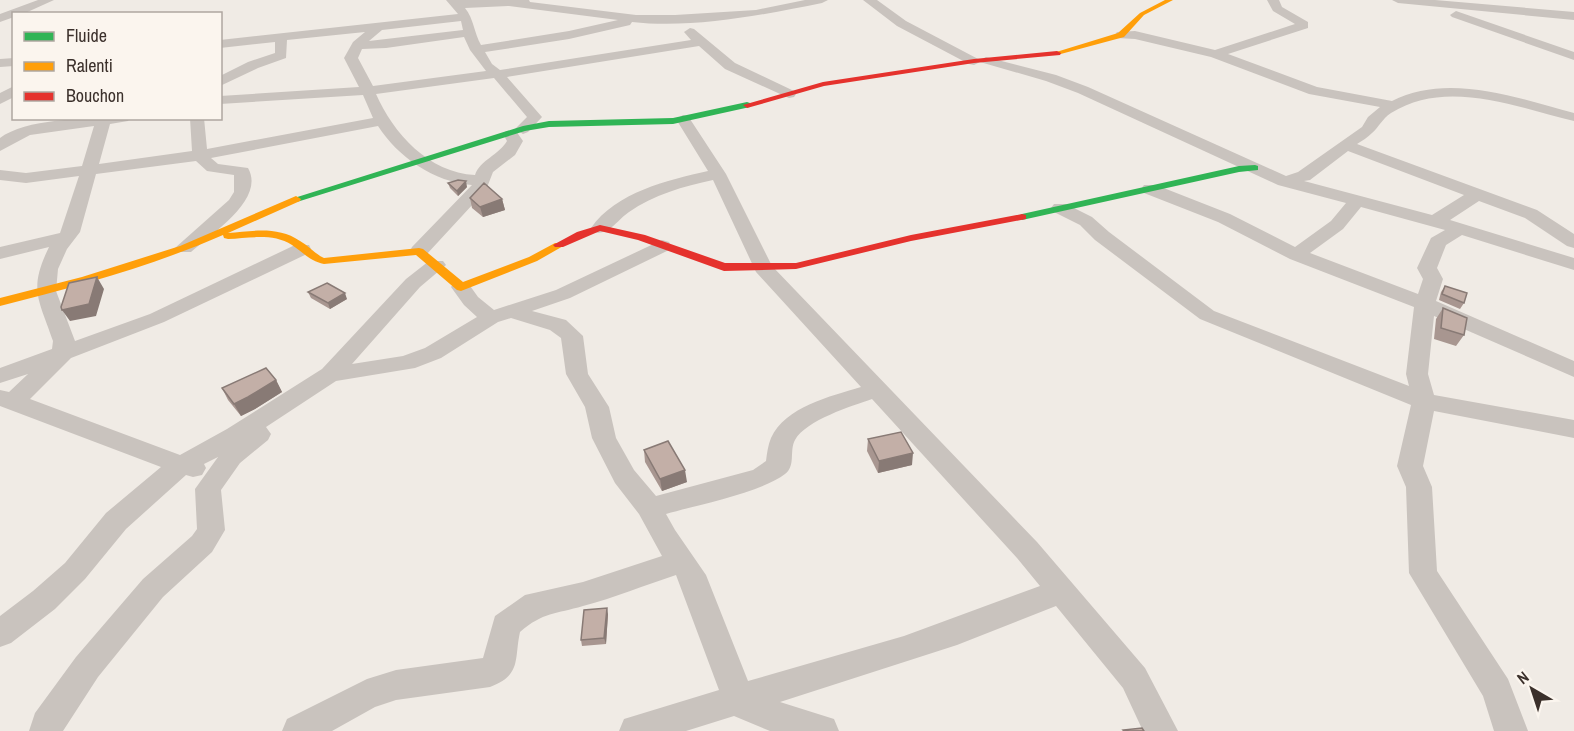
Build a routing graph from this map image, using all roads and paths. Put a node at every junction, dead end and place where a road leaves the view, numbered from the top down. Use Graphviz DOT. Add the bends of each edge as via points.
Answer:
graph roads {
  1 [pos="48,0"];
  2 [pos="542,0"];
  3 [pos="822,0"];
  4 [pos="869,0"];
  5 [pos="1170,0"];
  6 [pos="1273,0"];
  7 [pos="1398,0"];
  8 [pos="453,2"];
  9 [pos="509,3"];
  10 [pos="1440,3"];
  11 [pos="16,12"];
  12 [pos="1574,16"];
  13 [pos="466,17"];
  14 [pos="636,19"];
  15 [pos="675,19"];
  16 [pos="377,28"];
  17 [pos="468,33"];
  18 [pos="1121,35"];
  19 [pos="281,38"];
  20 [pos="700,42"];
  21 [pos="222,44"];
  22 [pos="357,45"];
  23 [pos="476,50"];
  24 [pos="1054,53"];
  25 [pos="1215,54"];
  26 [pos="1574,56"];
  27 [pos="980,61"];
  28 [pos="7,66"];
  29 [pos="497,74"];
  30 [pos="0,75"];
  31 [pos="1051,78"];
  32 [pos="222,81"];
  33 [pos="366,91"];
  34 [pos="789,94"];
  35 [pos="222,100"];
  36 [pos="1392,105"];
  37 [pos="531,111"];
  38 [pos="1574,117"];
  39 [pos="683,119"];
  40 [pos="25,120"];
  41 [pos="104,120"];
  42 [pos="197,120"];
  43 [pos="382,121"];
  44 [pos="575,122"];
  45 [pos="517,132"];
  46 [pos="13,136"];
  47 [pos="1345,145"];
  48 [pos="0,146"];
  49 [pos="202,155"];
  50 [pos="423,161"];
  51 [pos="1255,168"];
  52 [pos="89,170"];
  53 [pos="718,174"];
  54 [pos="0,175"];
  55 [pos="483,180"];
  56 [pos="1284,181"];
  57 [pos="1150,189"];
  58 [pos="1478,194"];
  59 [pos="1358,200"];
  60 [pos="1060,208"];
  61 [pos="1435,221"];
  62 [pos="600,228"];
  63 [pos="1460,228"];
  64 [pos="68,237"];
  65 [pos="212,237"];
  66 [pos="1574,242"];
  67 [pos="662,246"];
  68 [pos="184,248"];
  69 [pos="302,249"];
  70 [pos="0,253"];
  71 [pos="1296,255"];
  72 [pos="427,258"];
  73 [pos="1574,264"];
  74 [pos="763,268"];
  75 [pos="461,287"];
  76 [pos="46,291"];
  77 [pos="0,302"];
  78 [pos="1425,304"];
  79 [pos="502,315"];
  80 [pos="63,353"];
  81 [pos="1574,370"];
  82 [pos="330,374"];
  83 [pos="0,376"];
  84 [pos="878,389"];
  85 [pos="297,396"];
  86 [pos="7,399"];
  87 [pos="1424,401"];
  88 [pos="1574,429"];
  89 [pos="182,465"];
  90 [pos="216,475"];
  91 [pos="650,508"];
  92 [pos="682,561"];
  93 [pos="1061,591"];
  94 [pos="0,633"];
  95 [pos="739,700"];
  96 [pos="46,731"];
  97 [pos="299,731"];
  98 [pos="636,731"];
  99 [pos="822,731"];
  100 [pos="1161,731"];
  101 [pos="1511,731"];
  1 -- 11 [label="street"];
  2 -- 9 [label="street"];
  3 -- 15 [label="street" via="756,13"];
  4 -- 27 [label="street" via="903,24"];
  5 -- 18 [label="street" via="1142,14"];
  6 -- 25 [label="street" via="1277,9 1304,25"];
  7 -- 10 [label="street"];
  8 -- 9 [label="street"];
  8 -- 13 [label="street"];
  9 -- 14 [label="street"];
  10 -- 12 [label="street"];
  10 -- 26 [label="street" via="1456,15"];
  13 -- 16 [label="street"];
  13 -- 17 [label="street"];
  14 -- 15 [label="street"];
  14 -- 23 [label="street"];
  15 -- 20 [label="street"];
  16 -- 19 [label="street"];
  16 -- 22 [label="street"];
  17 -- 22 [label="street"];
  17 -- 23 [label="street"];
  18 -- 24 [label="street"];
  18 -- 25 [label="street"];
  19 -- 21 [label="street"];
  19 -- 32 [label="street" via="281,55"];
  20 -- 29 [label="street"];
  20 -- 34 [label="street" via="730,66"];
  22 -- 33 [label="street" via="351,58 361,72"];
  23 -- 29 [label="street"];
  24 -- 27 [label="street"];
  24 -- 31 [label="street"];
  25 -- 36 [label="street" via="1314,91"];
  27 -- 31 [label="street"];
  27 -- 34 [label="street" via="823,84"];
  28 -- 30 [label="street"];
  29 -- 33 [label="street"];
  29 -- 37 [label="street"];
  31 -- 51 [label="street"];
  33 -- 35 [label="street"];
  33 -- 43 [label="street"];
  34 -- 39 [label="street"];
  36 -- 38 [label="street" via="1413,95 1452,91"];
  36 -- 47 [label="street"];
  37 -- 44 [label="street"];
  37 -- 45 [label="street" via="535,117"];
  39 -- 44 [label="street" via="620,124"];
  39 -- 53 [label="street"];
  40 -- 46 [label="street"];
  41 -- 46 [label="street"];
  41 -- 52 [label="street"];
  42 -- 49 [label="street" via="195,130"];
  43 -- 49 [label="street"];
  43 -- 50 [label="street" via="397,140"];
  44 -- 45 [label="street" via="549,123"];
  45 -- 50 [label="street"];
  45 -- 55 [label="street" via="509,152 485,170"];
  46 -- 48 [label="street"];
  47 -- 56 [label="street" via="1304,176"];
  47 -- 58 [label="street"];
  49 -- 52 [label="street"];
  49 -- 68 [label="street" via="209,166 242,172 243,192 235,204"];
  50 -- 55 [label="street" via="454,177"];
  50 -- 65 [label="street" via="306,194"];
  51 -- 56 [label="street"];
  51 -- 57 [label="street"];
  52 -- 54 [label="street" via="26,178"];
  52 -- 64 [label="street"];
  53 -- 62 [label="street" via="655,192 607,219"];
  53 -- 74 [label="street"];
  55 -- 72 [label="street"];
  56 -- 59 [label="street"];
  57 -- 60 [label="street"];
  57 -- 71 [label="street" via="1224,218"];
  58 -- 61 [label="street"];
  58 -- 66 [label="street" via="1530,214"];
  59 -- 61 [label="street"];
  59 -- 71 [label="street" via="1336,225"];
  60 -- 74 [label="street" via="796,266"];
  60 -- 87 [label="street" via="1086,221 1207,315"];
  61 -- 63 [label="street"];
  62 -- 67 [label="street"];
  62 -- 75 [label="street"];
  63 -- 73 [label="street"];
  63 -- 78 [label="street" via="1438,242 1427,268 1432,279"];
  64 -- 70 [label="street"];
  64 -- 76 [label="street" via="58,247 48,269"];
  65 -- 68 [label="street"];
  65 -- 69 [label="street" via="282,237"];
  67 -- 74 [label="street" via="724,267"];
  67 -- 79 [label="street" via="563,294"];
  68 -- 76 [label="street"];
  69 -- 72 [label="street" via="324,261"];
  69 -- 80 [label="street" via="157,318"];
  71 -- 78 [label="street"];
  72 -- 75 [label="street"];
  72 -- 82 [label="street" via="413,283"];
  74 -- 84 [label="street"];
  75 -- 79 [label="street" via="471,301"];
  76 -- 77 [label="street"];
  76 -- 80 [label="street" via="64,340"];
  78 -- 81 [label="street"];
  78 -- 87 [label="street" via="1417,374"];
  79 -- 82 [label="street" via="407,363"];
  79 -- 91 [label="street" via="558,325 572,336 577,374 597,407 604,438 624,476"];
  80 -- 83 [label="street"];
  80 -- 86 [label="street"];
  82 -- 85 [label="street"];
  84 -- 91 [label="street" via="801,421 784,436 778,466 761,477"];
  84 -- 93 [label="street"];
  85 -- 89 [label="street"];
  85 -- 90 [label="street"];
  86 -- 89 [label="street"];
  87 -- 88 [label="street"];
  87 -- 101 [label="street" via="1410,466 1419,487 1423,573 1497,690"];
  89 -- 90 [label="street"];
  89 -- 94 [label="street" via="116,521 75,571 44,600"];
  90 -- 96 [label="street" via="208,489 211,530 202,544 153,588 87,667"];
  91 -- 92 [label="street"];
  92 -- 95 [label="street" via="692,575"];
  92 -- 97 [label="street" via="583,594 536,604 506,625 501,663 490,672 396,685 368,694"];
  93 -- 95 [label="street" via="1015,612"];
  93 -- 100 [label="street" via="1134,678"];
  95 -- 98 [label="street"];
  95 -- 99 [label="street" via="750,709"];
}
